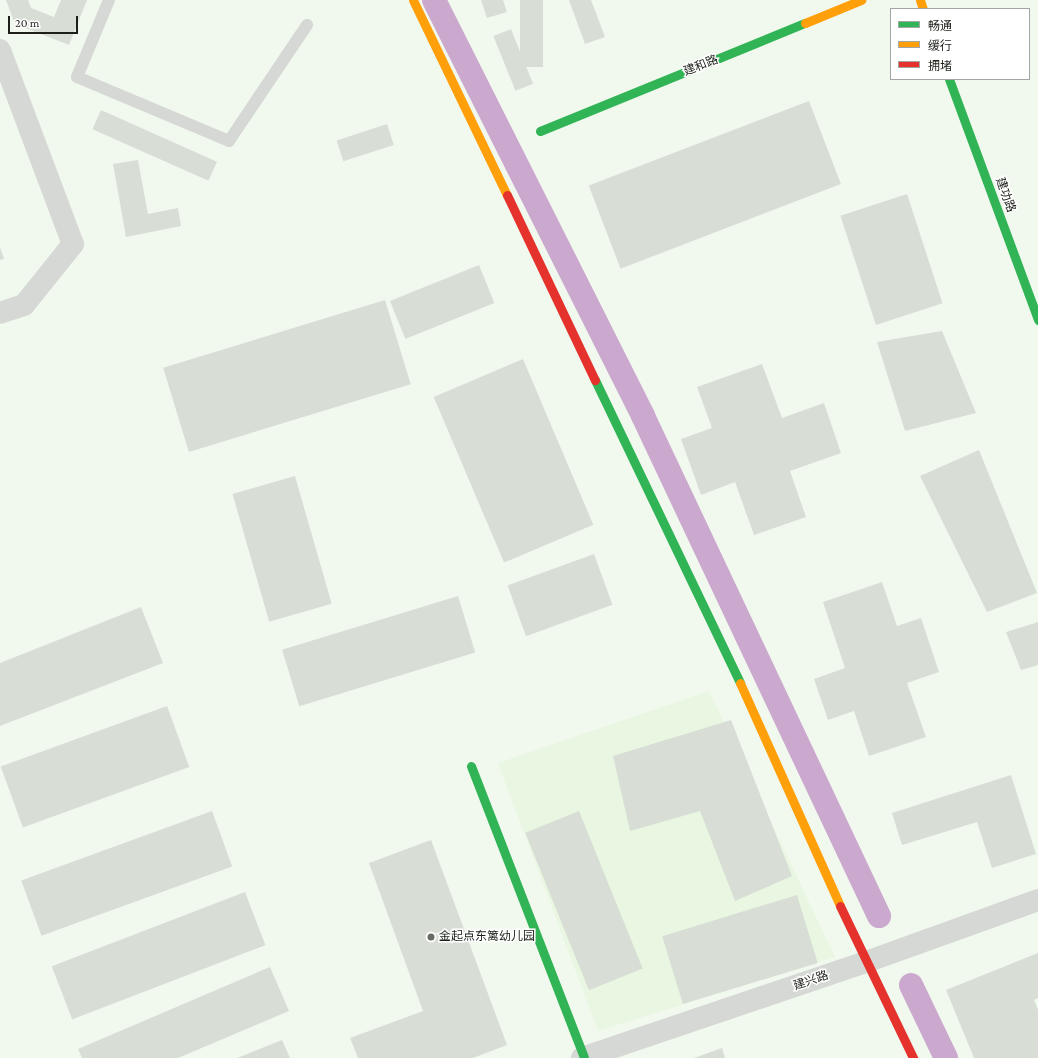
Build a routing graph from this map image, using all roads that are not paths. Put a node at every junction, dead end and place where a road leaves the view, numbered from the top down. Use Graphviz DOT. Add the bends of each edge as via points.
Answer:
graph roads {
  1 [pos="109,0"];
  2 [pos="413,0"];
  3 [pos="861,0"];
  4 [pos="307,24"];
  5 [pos="0,50"];
  6 [pos="949,80"];
  7 [pos="540,131"];
  8 [pos="0,313"];
  9 [pos="1038,320"];
  10 [pos="471,766"];
  11 [pos="1038,900"];
  12 [pos="866,962"];
  13 [pos="583,1058"];
  14 [pos="913,1058"];
  1 -- 4 [label="lane" via="77,77 229,141"];
  2 -- 12 [label="street" via="732,665"];
  3 -- 7 [label="street, 建和路"];
  5 -- 8 [label="street" via="73,244 24,305"];
  6 -- 9 [label="street, 建功路"];
  10 -- 13 [label="street"];
  11 -- 12 [label="street, 建兴路"];
  12 -- 13 [label="street, 建兴路"];
  12 -- 14 [label="street"];
}
